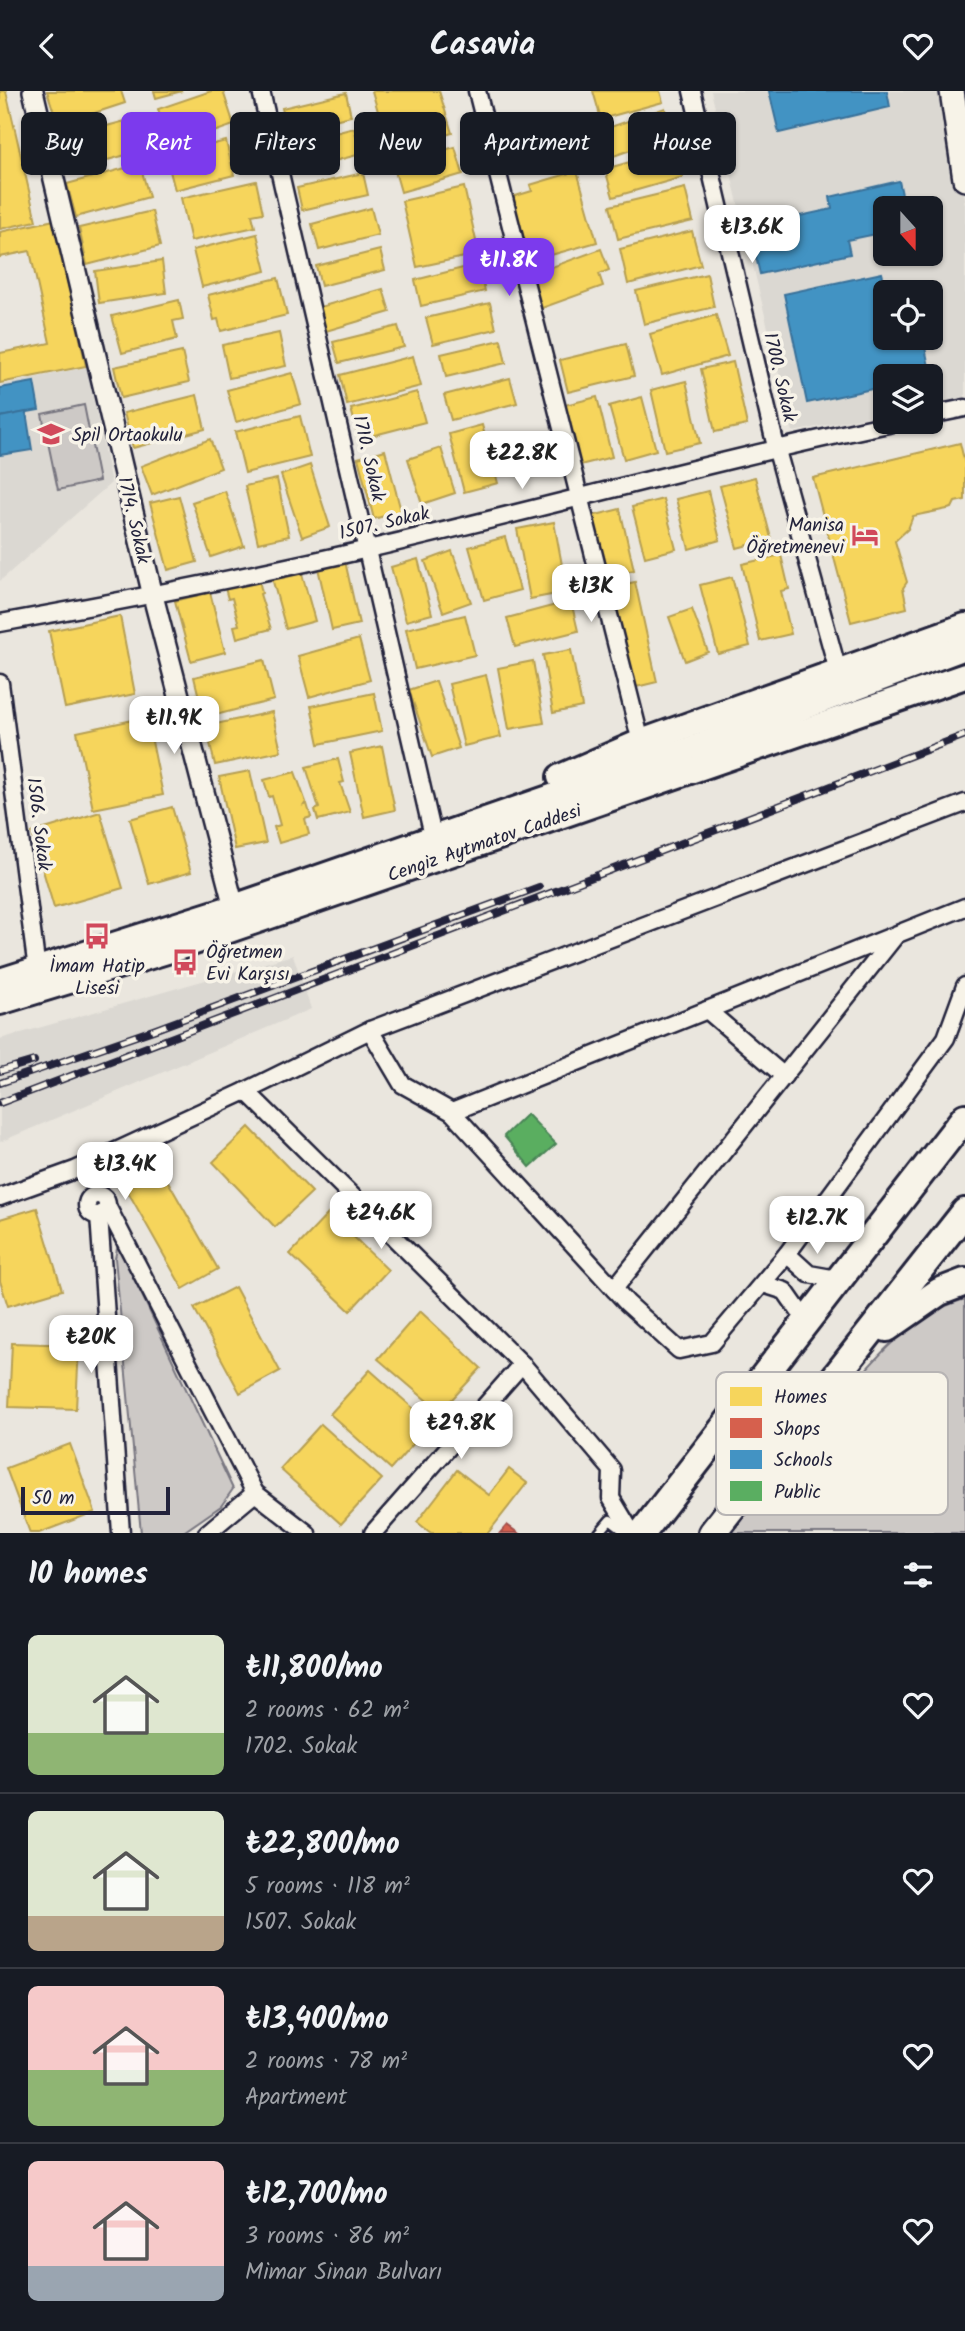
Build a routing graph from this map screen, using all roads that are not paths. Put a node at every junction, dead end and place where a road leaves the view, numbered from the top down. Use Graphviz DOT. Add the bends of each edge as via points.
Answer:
graph roads {
  1 [pos="33,91"];
  2 [pos="261,91"];
  3 [pos="477,91"];
  4 [pos="692,91"];
  5 [pos="952,91"];
  6 [pos="965,179"];
  7 [pos="965,408"];
  8 [pos="943,413"];
  9 [pos="873,427"];
  10 [pos="776,447"];
  11 [pos="577,497"];
  12 [pos="369,548"];
  13 [pos="153,596"];
  14 [pos="0,623"];
  15 [pos="965,626"];
  16 [pos="965,647"];
  17 [pos="838,671"];
  18 [pos="965,676"];
  19 [pos="0,683"];
  20 [pos="641,742"];
  21 [pos="965,803"];
  22 [pos="17,807"];
  23 [pos="0,811"];
  24 [pos="479,820"];
  25 [pos="433,836"];
  26 [pos="234,907"];
  27 [pos="965,907"];
  28 [pos="896,935"];
  29 [pos="37,970"];
  30 [pos="0,981"];
  31 [pos="965,986"];
  32 [pos="0,1002"];
  33 [pos="707,1010"];
  34 [pos="370,1030"];
  35 [pos="784,1076"];
  36 [pos="246,1091"];
  37 [pos="452,1112"];
  38 [pos="963,1116"];
  39 [pos="75,1170"];
  40 [pos="0,1197"];
  41 [pos="103,1211"];
  42 [pos="965,1212"];
  43 [pos="787,1254"];
  44 [pos="837,1279"];
  45 [pos="965,1282"];
  46 [pos="763,1283"];
  47 [pos="614,1289"];
  48 [pos="806,1321"];
  49 [pos="852,1359"];
  50 [pos="522,1364"];
  51 [pos="767,1372"];
  52 [pos="842,1372"];
  53 [pos="716,1437"];
  54 [pos="256,1493"];
  55 [pos="726,1515"];
  56 [pos="121,1533"];
  57 [pos="207,1533"];
  58 [pos="307,1533"];
  59 [pos="373,1533"];
  60 [pos="599,1533"];
  61 [pos="627,1533"];
  62 [pos="632,1533"];
  63 [pos="642,1533"];
  64 [pos="712,1533"];
  1 -- 13 [label="street, 1714. Sokak"];
  2 -- 12 [label="street, 1710. Sokak"];
  3 -- 11 [label="street"];
  4 -- 10 [label="street, 1700. Sokak"];
  5 -- 6 [label="main road"];
  7 -- 8 [label="street"];
  9 -- 10 [label="street, 1507. Sokak"];
  10 -- 11 [label="street, 1507. Sokak"];
  10 -- 17 [label="street, 1700. Sokak"];
  11 -- 12 [label="street, 1507. Sokak"];
  11 -- 20 [label="street"];
  12 -- 13 [label="street, 1507. Sokak"];
  12 -- 25 [label="street, 1710. Sokak"];
  13 -- 14 [label="street, 1507. Sokak"];
  13 -- 26 [label="street, 1714. Sokak"];
  15 -- 17 [label="main road"];
  16 -- 24 [label="main road, Cengiz Aytmatov Caddesi" via="699,746"];
  17 -- 20 [label="main road"];
  18 -- 32 [label="main road, Cengiz Aytmatov Caddesi" via="180,947"];
  19 -- 22 [label="street, 1506. Sokak"];
  20 -- 24 [label="main road" via="564,775"];
  21 -- 34 [label="street"];
  22 -- 23 [label="street"];
  22 -- 29 [label="street, 1506. Sokak"];
  24 -- 25 [label="main road, Cengiz Aytmatov Caddesi"];
  25 -- 26 [label="main road, Cengiz Aytmatov Caddesi"];
  26 -- 29 [label="main road, Cengiz Aytmatov Caddesi"];
  27 -- 28 [label="street"];
  28 -- 33 [label="street"];
  28 -- 35 [label="street"];
  29 -- 30 [label="main road, Cengiz Aytmatov Caddesi"];
  31 -- 43 [label="street" via="946,1038"];
  33 -- 35 [label="street"];
  33 -- 37 [label="street"];
  34 -- 36 [label="street"];
  34 -- 37 [label="street" via="402,1084"];
  35 -- 47 [label="street"];
  36 -- 39 [label="street"];
  36 -- 50 [label="street"];
  37 -- 47 [label="street"];
  38 -- 44 [label="highway"];
  39 -- 40 [label="street"];
  39 -- 41 [label="street" via="90,1198 88,1210"];
  41 -- 54 [label="street"];
  41 -- 56 [label="street"];
  42 -- 49 [label="highway"];
  43 -- 44 [label="street" via="809,1274"];
  43 -- 46 [label="street"];
  44 -- 48 [label="highway"];
  45 -- 49 [label="highway" via="899,1317"];
  46 -- 47 [label="street" via="712,1343 679,1350"];
  46 -- 48 [label="street" via="785,1291"];
  48 -- 51 [label="highway"];
  49 -- 52 [label="highway"];
  50 -- 59 [label="street"];
  50 -- 62 [label="street" via="612,1470 611,1499"];
  53 -- 63 [label="highway"];
  54 -- 57 [label="street"];
  54 -- 58 [label="street"];
  55 -- 64 [label="highway"];
  60 -- 61 [label="lane" via="610,1520"];
}
